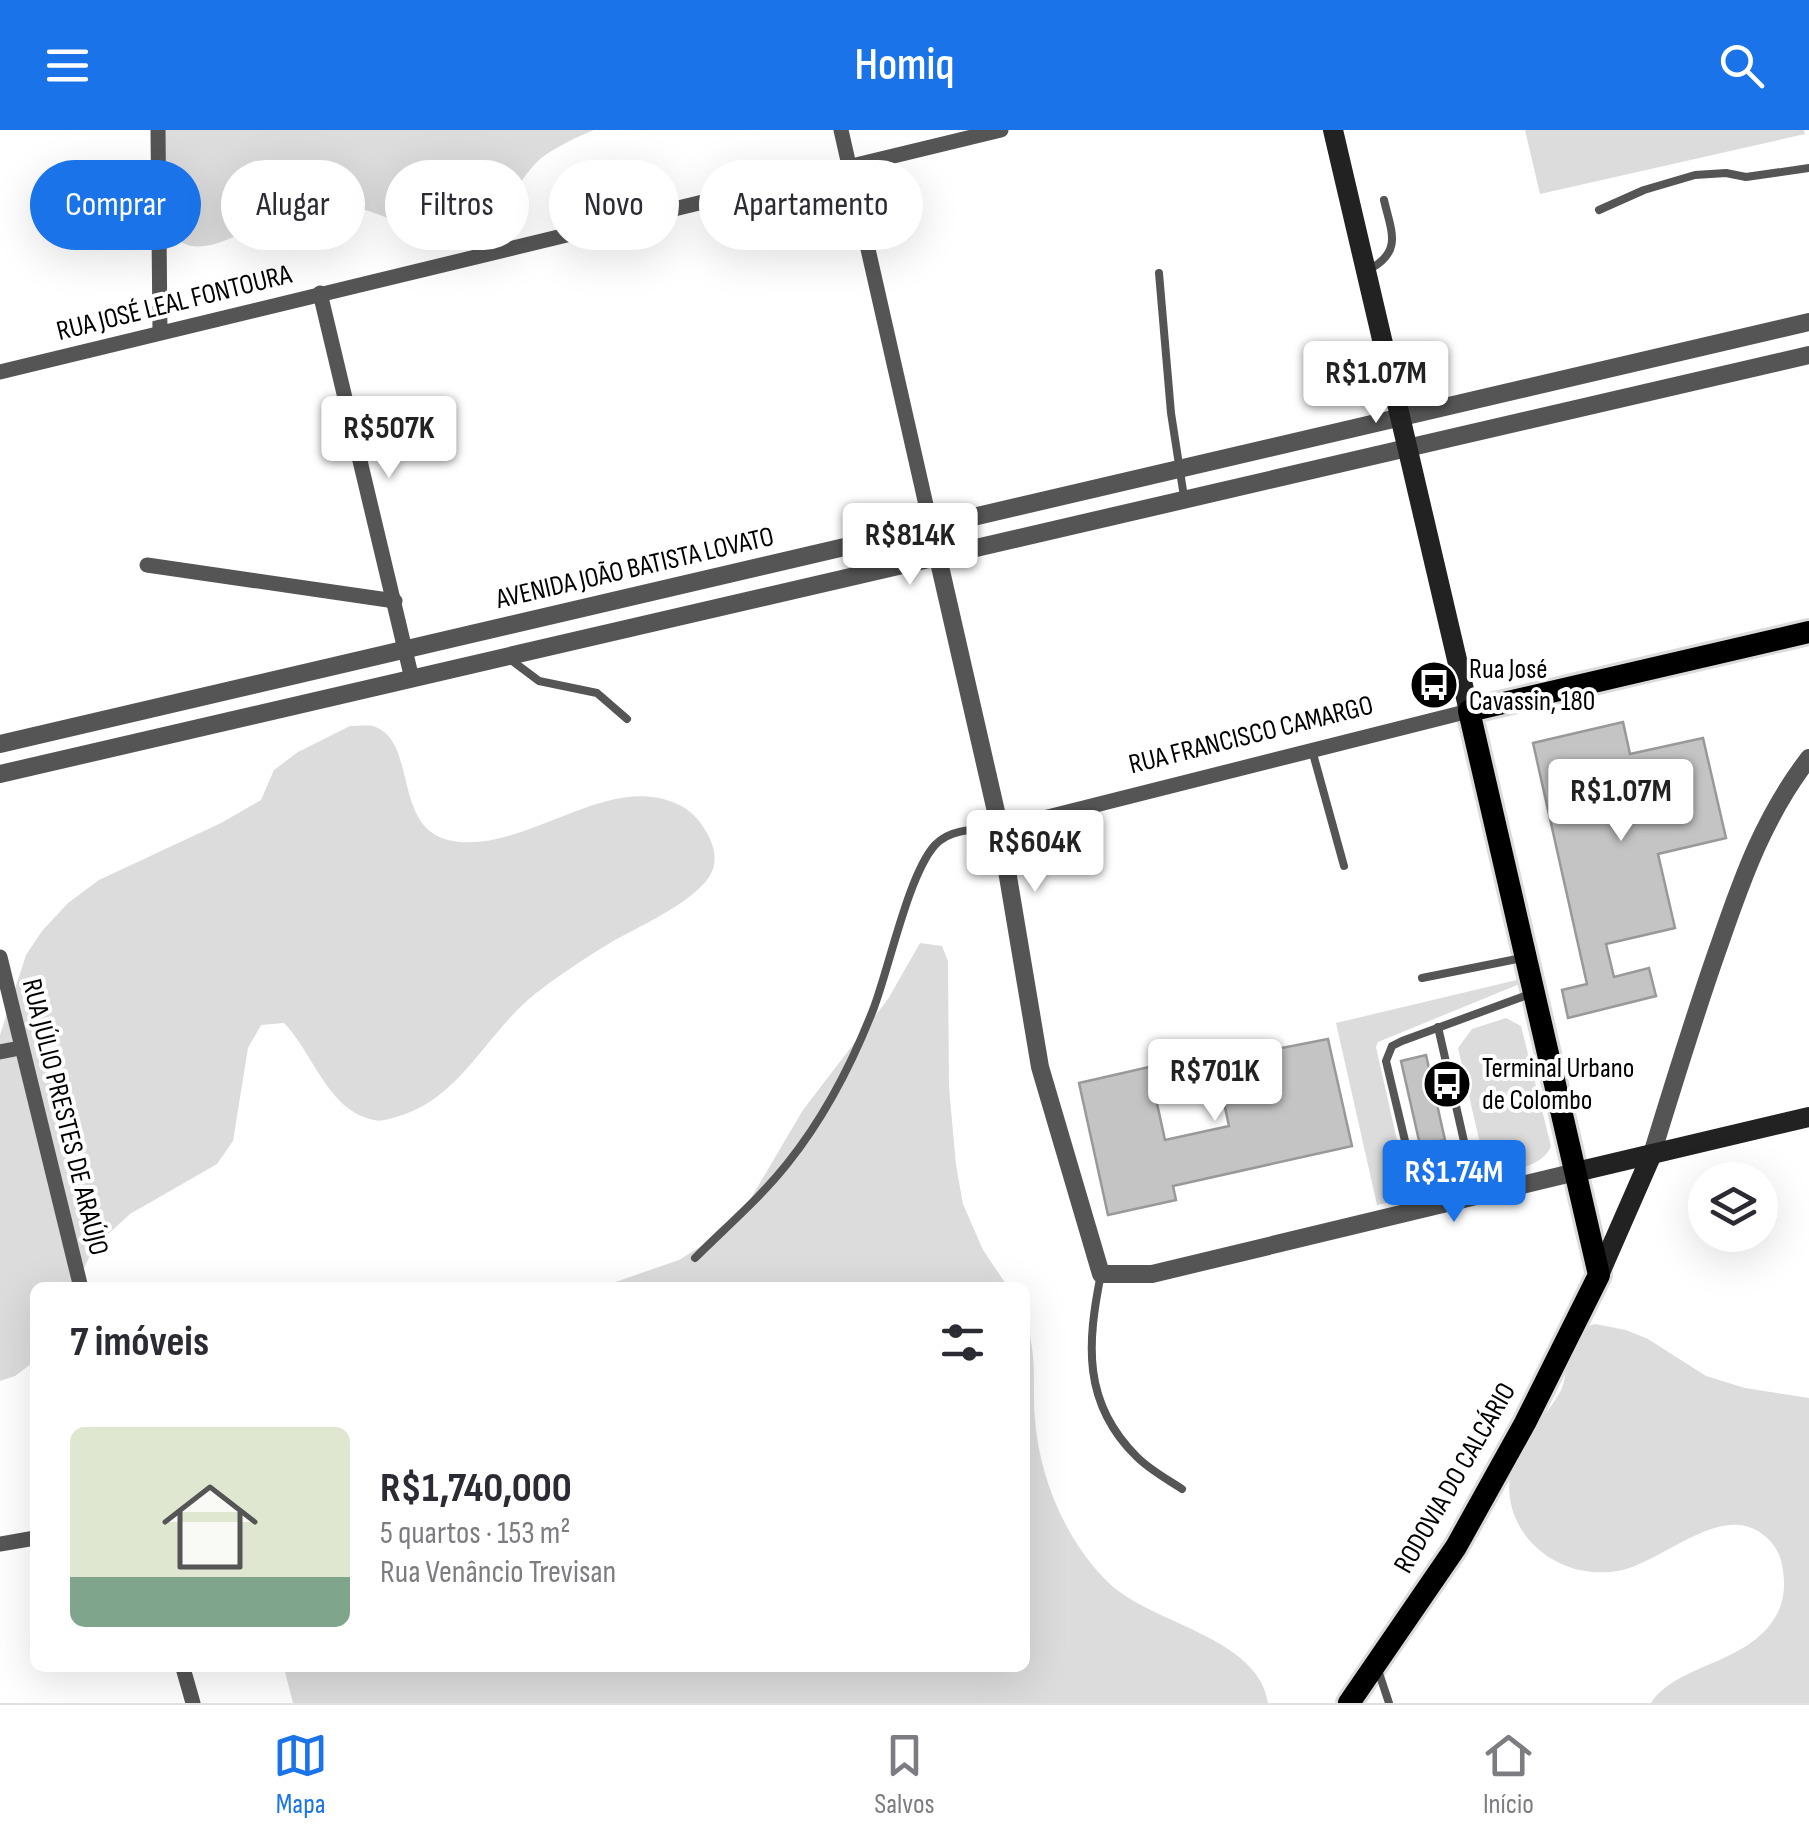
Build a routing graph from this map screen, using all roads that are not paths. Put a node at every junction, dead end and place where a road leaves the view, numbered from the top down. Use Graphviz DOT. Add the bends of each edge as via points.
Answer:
graph roads {
  1 [pos="158,130"];
  2 [pos="841,130"];
  3 [pos="1001,130"];
  4 [pos="1333,130"];
  5 [pos="847,160"];
  6 [pos="877,160"];
  7 [pos="1809,168"];
  8 [pos="1384,200"];
  9 [pos="699,203"];
  10 [pos="1600,210"];
  11 [pos="867,250"];
  12 [pos="1366,271"];
  13 [pos="1159,273"];
  14 [pos="320,294"];
  15 [pos="1809,322"];
  16 [pos="160,332"];
  17 [pos="1809,355"];
  18 [pos="0,372"];
  19 [pos="1400,417"];
  20 [pos="1305,439"];
  21 [pos="1407,448"];
  22 [pos="1178,470"];
  23 [pos="1313,470"];
  24 [pos="1185,501"];
  25 [pos="931,527"];
  26 [pos="938,557"];
  27 [pos="148,565"];
  28 [pos="395,602"];
  29 [pos="1809,632"];
  30 [pos="405,650"];
  31 [pos="508,657"];
  32 [pos="412,679"];
  33 [pos="1468,710"];
  34 [pos="627,720"];
  35 [pos="0,744"];
  36 [pos="1312,750"];
  37 [pos="1809,758"];
  38 [pos="0,774"];
  39 [pos="1000,830"];
  40 [pos="1344,866"];
  41 [pos="1526,957"];
  42 [pos="0,958"];
  43 [pos="1422,978"];
  44 [pos="1534,992"];
  45 [pos="1438,1028"];
  46 [pos="20,1048"];
  47 [pos="0,1052"];
  48 [pos="1809,1117"];
  49 [pos="1652,1154"];
  50 [pos="1576,1172"];
  51 [pos="1476,1195"];
  52 [pos="1421,1208"];
  53 [pos="696,1258"];
  54 [pos="1101,1274"];
  55 [pos="1599,1275"];
  56 [pos="79,1282"];
  57 [pos="1182,1489"];
  58 [pos="30,1539"];
  59 [pos="0,1544"];
  60 [pos="1376,1664"];
  61 [pos="184,1672"];
  62 [pos="193,1703"];
  63 [pos="1349,1703"];
  64 [pos="1390,1703"];
  1 -- 16 [label="street"];
  2 -- 5 [label="street"];
  3 -- 6 [label="street, RUA JOSÉ LEAL FONTOURA"];
  4 -- 12 [label="main road"];
  7 -- 10 [label="lane" via="1694,175"];
  8 -- 12 [label="lane" via="1394,239 1384,261"];
  9 -- 14 [label="street, RUA JOSÉ LEAL FONTOURA"];
  11 -- 25 [label="street"];
  12 -- 19 [label="main road"];
  13 -- 22 [label="lane"];
  14 -- 16 [label="street, RUA JOSÉ LEAL FONTOURA"];
  14 -- 28 [label="street"];
  15 -- 19 [label="street, AVENIDA JOÃO BATISTA LOVATO"];
  16 -- 18 [label="street, RUA JOSÉ LEAL FONTOURA"];
  17 -- 21 [label="street, AVENIDA JOÃO BATISTA LOVATO"];
  19 -- 20 [label="street, AVENIDA JOÃO BATISTA LOVATO"];
  19 -- 21 [label="main road"];
  20 -- 22 [label="street, AVENIDA JOÃO BATISTA LOVATO"];
  20 -- 23 [label="street"];
  21 -- 23 [label="street, AVENIDA JOÃO BATISTA LOVATO"];
  21 -- 33 [label="main road"];
  22 -- 24 [label="lane"];
  22 -- 25 [label="street, AVENIDA JOÃO BATISTA LOVATO"];
  23 -- 24 [label="street, AVENIDA JOÃO BATISTA LOVATO"];
  24 -- 26 [label="street, AVENIDA JOÃO BATISTA LOVATO"];
  25 -- 26 [label="street"];
  25 -- 30 [label="street, AVENIDA JOÃO BATISTA LOVATO"];
  26 -- 31 [label="street, AVENIDA JOÃO BATISTA LOVATO"];
  26 -- 39 [label="street"];
  27 -- 28 [label="street"];
  28 -- 30 [label="street"];
  29 -- 33 [label="main road, RUA FRANCISCO CAMARGO"];
  30 -- 32 [label="street"];
  30 -- 35 [label="street, AVENIDA JOÃO BATISTA LOVATO"];
  31 -- 32 [label="street, AVENIDA JOÃO BATISTA LOVATO"];
  31 -- 34 [label="lane" via="539,681 597,693"];
  32 -- 38 [label="street, AVENIDA JOÃO BATISTA LOVATO"];
  33 -- 36 [label="street, RUA FRANCISCO CAMARGO"];
  33 -- 41 [label="main road"];
  36 -- 39 [label="street, RUA FRANCISCO CAMARGO"];
  36 -- 40 [label="lane"];
  37 -- 49 [label="street" via="1771,812 1749,859"];
  39 -- 53 [label="lane" via="960,831 938,841 914,884 837,1092 786,1166"];
  39 -- 54 [label="street" via="1040,1067"];
  41 -- 43 [label="lane"];
  41 -- 44 [label="main road"];
  42 -- 46 [label="street, RUA JÚLIO PRESTES DE ARAÚJO"];
  44 -- 45 [label="lane"];
  44 -- 50 [label="main road"];
  45 -- 51 [label="lane"];
  45 -- 52 [label="lane" via="1392,1046 1386,1061"];
  46 -- 47 [label="street"];
  46 -- 56 [label="street, RUA JÚLIO PRESTES DE ARAÚJO"];
  48 -- 49 [label="main road"];
  49 -- 50 [label="main road"];
  49 -- 55 [label="main road"];
  50 -- 51 [label="street"];
  50 -- 55 [label="main road"];
  51 -- 52 [label="street"];
  52 -- 54 [label="street" via="1152,1274"];
  54 -- 57 [label="lane" via="1090,1330 1099,1395 1114,1432"];
  55 -- 60 [label="main road, RODOVIA DO CALCÁRIO" via="1456,1547"];
  58 -- 59 [label="street"];
  60 -- 63 [label="main road, RODOVIA DO CALCÁRIO"];
  60 -- 64 [label="lane"];
  61 -- 62 [label="street"];
}
